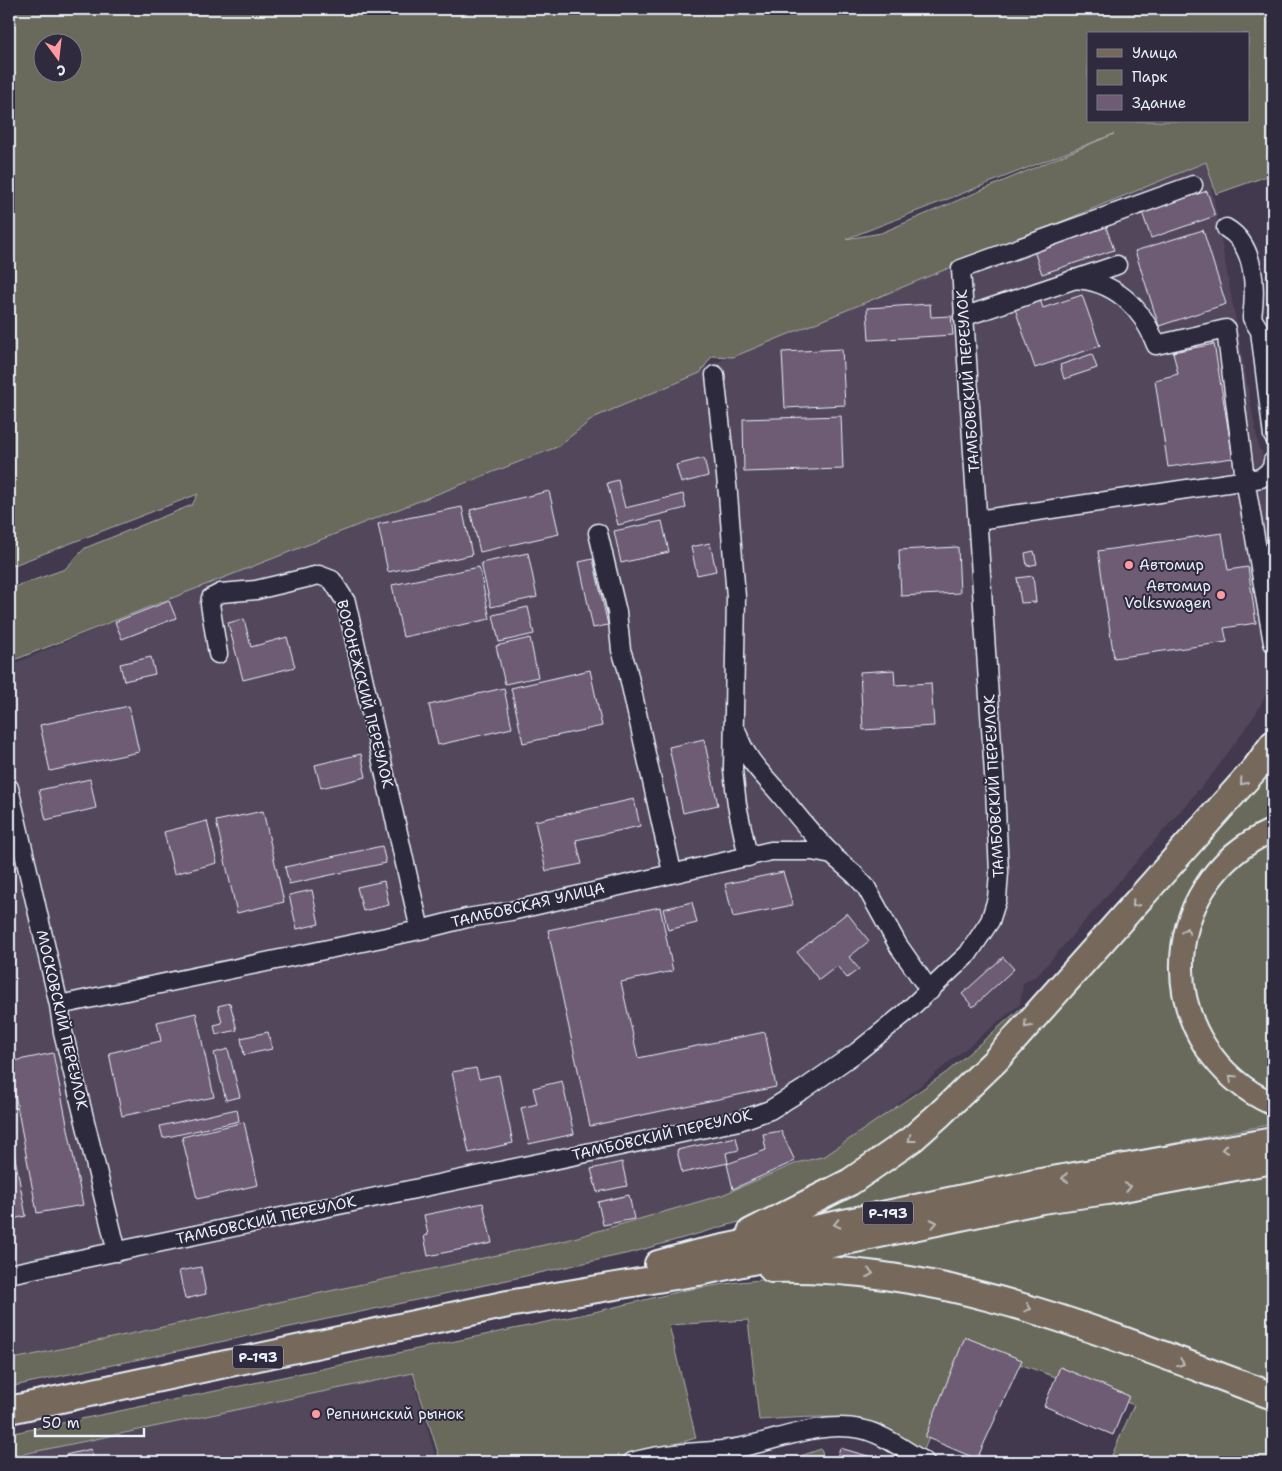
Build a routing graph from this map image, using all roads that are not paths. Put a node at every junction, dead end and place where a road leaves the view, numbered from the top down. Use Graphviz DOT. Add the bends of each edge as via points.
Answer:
graph roads {
  1 [pos="1193,185"];
  2 [pos="1226,228"];
  3 [pos="1117,264"];
  4 [pos="1073,279"];
  5 [pos="963,317"];
  6 [pos="715,375"];
  7 [pos="1273,436"];
  8 [pos="1273,461"];
  9 [pos="1245,479"];
  10 [pos="978,520"];
  11 [pos="598,533"];
  12 [pos="1273,643"];
  13 [pos="218,654"];
  14 [pos="735,725"];
  15 [pos="1273,744"];
  16 [pos="9,788"];
  17 [pos="1273,830"];
  18 [pos="832,855"];
  19 [pos="748,857"];
  20 [pos="672,872"];
  21 [pos="420,930"];
  22 [pos="930,991"];
  23 [pos="59,1005"];
  24 [pos="1273,1104"];
  25 [pos="1273,1141"];
  26 [pos="1273,1160"];
  27 [pos="117,1252"];
  28 [pos="697,1263"];
  29 [pos="9,1274"];
  30 [pos="1273,1396"];
  31 [pos="9,1410"];
  32 [pos="632,1462"];
  33 [pos="925,1462"];
  1 -- 5 [label="street, ТАМБОВСКИЙ ПЕРЕУЛОК" via="961,269"];
  2 -- 7 [label="street" via="1234,232 1244,246 1252,265 1252,318 1260,331"];
  3 -- 4 [label="street"];
  4 -- 5 [label="street"];
  4 -- 9 [label="street" via="1093,281 1117,292 1138,309 1156,345 1226,329"];
  5 -- 10 [label="street, ТАМБОВСКИЙ ПЕРЕУЛОК"];
  6 -- 14 [label="street" via="734,561"];
  8 -- 9 [label="street" via="1272,470 1261,478"];
  9 -- 10 [label="street"];
  9 -- 12 [label="street"];
  10 -- 22 [label="street, ТАМБОВСКИЙ ПЕРЕУЛОК" via="999,885 990,921 974,946"];
  11 -- 20 [label="street"];
  13 -- 21 [label="street, ВОРОНЕЖСКИЙ ПЕРЕУЛОК" via="211,598 221,593 256,590 319,575 332,580 346,602"];
  14 -- 18 [label="street" via="748,758"];
  14 -- 19 [label="street" via="733,770"];
  15 -- 28 [label="highway, one-way" via="1255,769 995,1061 919,1133 850,1182"];
  16 -- 23 [label="street, МОСКОВСКИЙ ПЕРЕУЛОК"];
  24 -- 17 [label="main road, one-way" via="1238,1084 1207,1048 1190,1016 1182,971 1186,926 1197,900 1216,870 1251,840"];
  18 -- 19 [label="street, ТАМБОВСКАЯ УЛИЦА" via="812,851 771,851"];
  18 -- 22 [label="street" via="866,887 898,945"];
  19 -- 20 [label="street, ТАМБОВСКАЯ УЛИЦА"];
  20 -- 21 [label="street, ТАМБОВСКАЯ УЛИЦА"];
  21 -- 23 [label="street, ТАМБОВСКАЯ УЛИЦА"];
  22 -- 27 [label="street, ТАМБОВСКИЙ ПЕРЕУЛОК" via="857,1052 804,1089 770,1110 739,1120"];
  23 -- 27 [label="street, МОСКОВСКИЙ ПЕРЕУЛОК"];
  25 -- 28 [label="highway, Р-193, one-way" via="1034,1183"];
  28 -- 26 [label="highway, Р-193, one-way"];
  27 -- 29 [label="street, ТАМБОВСКИЙ ПЕРЕУЛОК"];
  28 -- 30 [label="highway, one-way" via="826,1269 952,1287 1062,1320"];
  28 -- 31 [label="highway, Р-193"];
  32 -- 33 [label="street" via="665,1454 742,1447 821,1427 861,1429 878,1434"];
}
